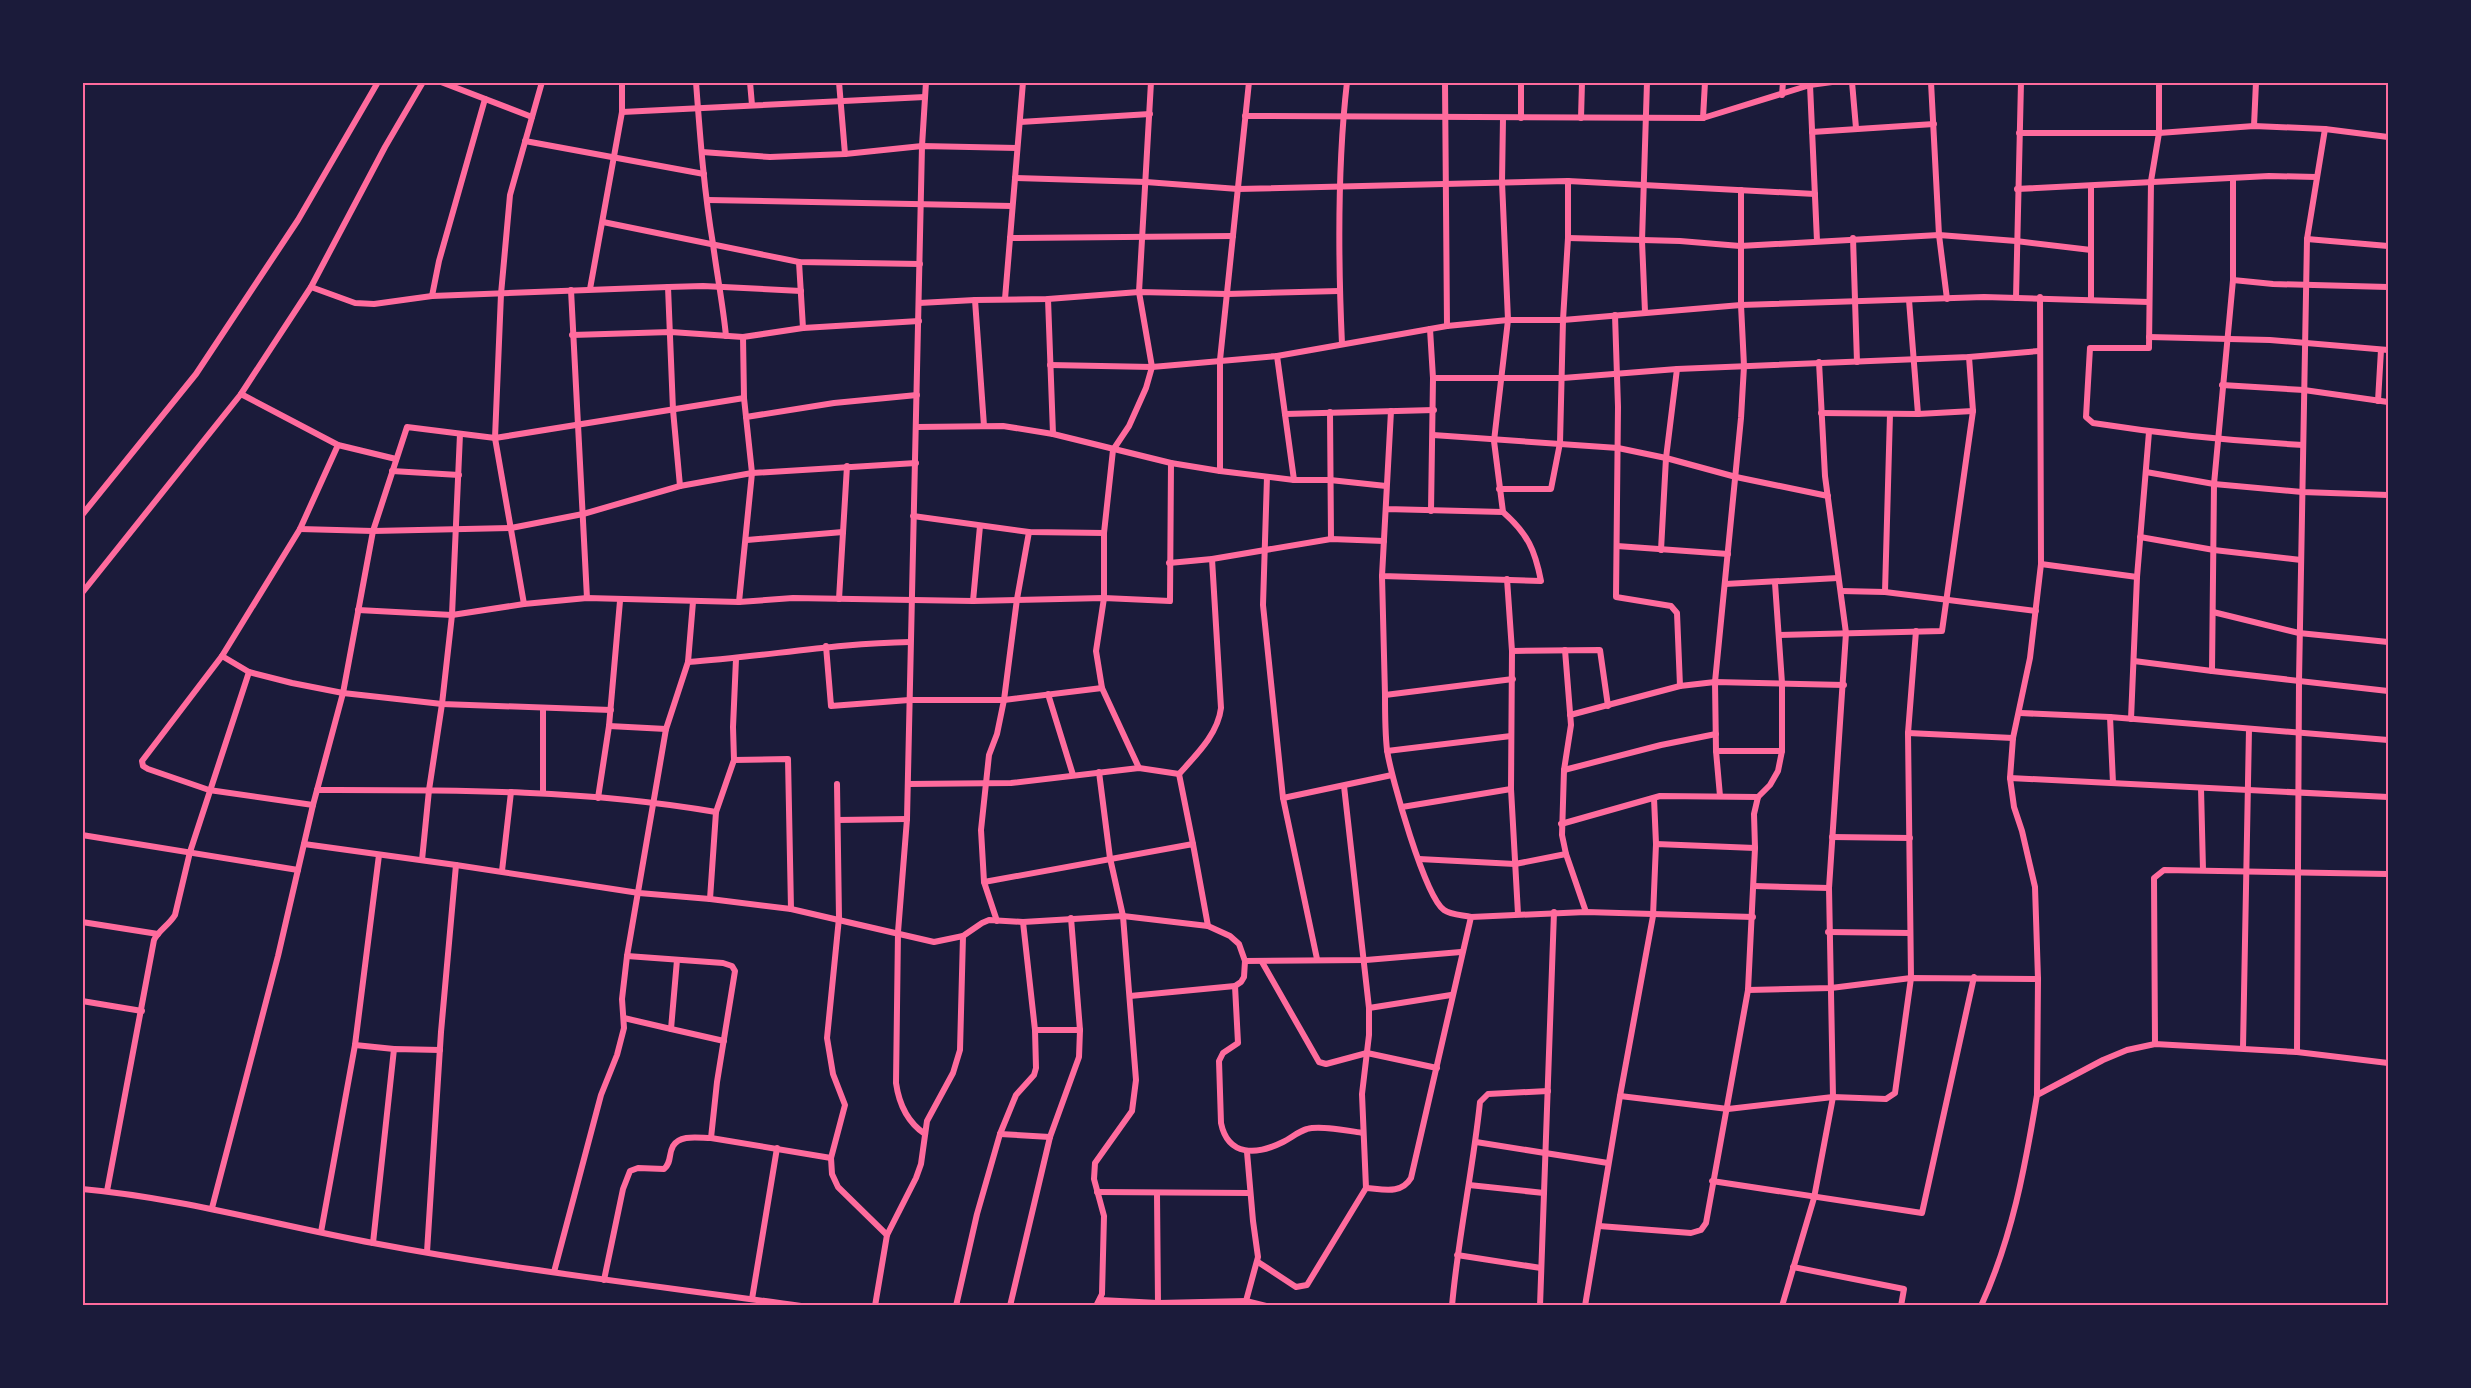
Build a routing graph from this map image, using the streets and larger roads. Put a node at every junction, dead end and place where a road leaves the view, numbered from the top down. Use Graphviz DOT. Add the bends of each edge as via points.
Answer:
graph roads {
  1 [pos="378,82"];
  2 [pos="423,82"];
  3 [pos="441,82"];
  4 [pos="542,82"];
  5 [pos="622,82"];
  6 [pos="696,82"];
  7 [pos="750,82"];
  8 [pos="839,82"];
  9 [pos="926,82"];
  10 [pos="1023,82"];
  11 [pos="1151,82"];
  12 [pos="1248,82"];
  13 [pos="1347,82"];
  14 [pos="1444,82"];
  15 [pos="1521,82"];
  16 [pos="1582,82"];
  17 [pos="1647,82"];
  18 [pos="1705,82"];
  19 [pos="1783,82"];
  20 [pos="1832,82"];
  21 [pos="1851,82"];
  22 [pos="1931,82"];
  23 [pos="2021,82"];
  24 [pos="2159,82"];
  25 [pos="2256,82"];
  26 [pos="1810,86"];
  27 [pos="1782,95"];
  28 [pos="925,97"];
  29 [pos="485,99"];
  30 [pos="842,100"];
  31 [pos="752,105"];
  32 [pos="698,108"];
  33 [pos="622,112"];
  34 [pos="1150,114"];
  35 [pos="1245,116"];
  36 [pos="532,117"];
  37 [pos="1343,117"];
  38 [pos="1444,118"];
  39 [pos="1503,118"];
  40 [pos="1521,118"];
  41 [pos="1581,118"];
  42 [pos="1645,118"];
  43 [pos="1703,118"];
  44 [pos="1020,122"];
  45 [pos="1934,124"];
  46 [pos="2254,126"];
  47 [pos="1856,128"];
  48 [pos="2325,129"];
  49 [pos="1812,132"];
  50 [pos="2019,133"];
  51 [pos="2158,133"];
  52 [pos="2388,137"];
  53 [pos="525,141"];
  54 [pos="922,146"];
  55 [pos="1017,148"];
  56 [pos="702,152"];
  57 [pos="845,154"];
  58 [pos="613,158"];
  59 [pos="704,174"];
  60 [pos="2316,177"];
  61 [pos="1015,178"];
  62 [pos="2233,178"];
  63 [pos="1568,181"];
  64 [pos="2151,181"];
  65 [pos="1502,182"];
  66 [pos="1146,183"];
  67 [pos="1445,184"];
  68 [pos="1645,185"];
  69 [pos="1341,186"];
  70 [pos="2091,186"];
  71 [pos="1238,189"];
  72 [pos="2017,189"];
  73 [pos="1742,190"];
  74 [pos="1815,194"];
  75 [pos="708,200"];
  76 [pos="921,205"];
  77 [pos="1012,206"];
  78 [pos="603,222"];
  79 [pos="1939,235"];
  80 [pos="1141,236"];
  81 [pos="1233,236"];
  82 [pos="1010,238"];
  83 [pos="1569,238"];
  84 [pos="1853,238"];
  85 [pos="2307,239"];
  86 [pos="1642,241"];
  87 [pos="1817,241"];
  88 [pos="2016,241"];
  89 [pos="712,243"];
  90 [pos="1740,246"];
  91 [pos="2388,246"];
  92 [pos="2091,250"];
  93 [pos="799,262"];
  94 [pos="920,264"];
  95 [pos="2233,280"];
  96 [pos="2306,285"];
  97 [pos="668,286"];
  98 [pos="311,287"];
  99 [pos="721,287"];
  100 [pos="2388,287"];
  101 [pos="590,289"];
  102 [pos="571,290"];
  103 [pos="801,291"];
  104 [pos="1339,291"];
  105 [pos="1139,292"];
  106 [pos="501,294"];
  107 [pos="1227,294"];
  108 [pos="432,296"];
  109 [pos="2040,297"];
  110 [pos="2016,298"];
  111 [pos="1005,299"];
  112 [pos="1048,299"];
  113 [pos="1947,299"];
  114 [pos="2091,299"];
  115 [pos="975,300"];
  116 [pos="1909,300"];
  117 [pos="1854,302"];
  118 [pos="2149,302"];
  119 [pos="919,303"];
  120 [pos="1741,305"];
  121 [pos="1645,312"];
  122 [pos="1615,315"];
  123 [pos="1508,320"];
  124 [pos="1563,320"];
  125 [pos="919,321"];
  126 [pos="1447,326"];
  127 [pos="803,328"];
  128 [pos="1430,329"];
  129 [pos="671,332"];
  130 [pos="572,335"];
  131 [pos="726,336"];
  132 [pos="743,337"];
  133 [pos="2149,337"];
  134 [pos="2229,339"];
  135 [pos="1342,344"];
  136 [pos="2305,344"];
  137 [pos="2381,350"];
  138 [pos="2388,350"];
  139 [pos="2039,351"];
  140 [pos="1277,356"];
  141 [pos="1969,357"];
  142 [pos="1220,360"];
  143 [pos="1915,360"];
  144 [pos="1819,362"];
  145 [pos="1857,362"];
  146 [pos="1050,365"];
  147 [pos="1744,366"];
  148 [pos="1152,367"];
  149 [pos="1677,369"];
  150 [pos="1616,375"];
  151 [pos="1503,376"];
  152 [pos="1433,378"];
  153 [pos="1563,378"];
  154 [pos="2222,385"];
  155 [pos="2304,390"];
  156 [pos="241,394"];
  157 [pos="917,395"];
  158 [pos="744,398"];
  159 [pos="2378,401"];
  160 [pos="2388,402"];
  161 [pos="673,410"];
  162 [pos="1434,410"];
  163 [pos="1391,411"];
  164 [pos="1973,411"];
  165 [pos="1330,412"];
  166 [pos="1821,413"];
  167 [pos="1286,414"];
  168 [pos="1890,414"];
  169 [pos="1918,414"];
  170 [pos="746,417"];
  171 [pos="578,424"];
  172 [pos="984,426"];
  173 [pos="917,427"];
  174 [pos="2149,432"];
  175 [pos="460,434"];
  176 [pos="1053,434"];
  177 [pos="1433,435"];
  178 [pos="495,438"];
  179 [pos="2216,440"];
  180 [pos="1494,441"];
  181 [pos="1560,443"];
  182 [pos="339,445"];
  183 [pos="2303,445"];
  184 [pos="1618,448"];
  185 [pos="1113,450"];
  186 [pos="1666,458"];
  187 [pos="396,459"];
  188 [pos="916,463"];
  189 [pos="1172,463"];
  190 [pos="847,466"];
  191 [pos="392,471"];
  192 [pos="1220,471"];
  193 [pos="2146,472"];
  194 [pos="752,473"];
  195 [pos="459,475"];
  196 [pos="1268,477"];
  197 [pos="1736,477"];
  198 [pos="1294,480"];
  199 [pos="1329,480"];
  200 [pos="2214,484"];
  201 [pos="680,486"];
  202 [pos="1386,486"];
  203 [pos="1499,489"];
  204 [pos="2302,492"];
  205 [pos="2388,495"];
  206 [pos="1828,496"];
  207 [pos="1386,509"];
  208 [pos="1431,512"];
  209 [pos="1503,512"];
  210 [pos="583,514"];
  211 [pos="82,515"];
  212 [pos="913,516"];
  213 [pos="980,526"];
  214 [pos="511,528"];
  215 [pos="300,529"];
  216 [pos="456,530"];
  217 [pos="373,531"];
  218 [pos="843,532"];
  219 [pos="1029,532"];
  220 [pos="1104,533"];
  221 [pos="2140,537"];
  222 [pos="1331,539"];
  223 [pos="747,540"];
  224 [pos="1384,541"];
  225 [pos="1617,546"];
  226 [pos="1661,550"];
  227 [pos="2214,550"];
  228 [pos="1264,551"];
  229 [pos="1728,554"];
  230 [pos="1212,559"];
  231 [pos="2301,560"];
  232 [pos="1169,563"];
  233 [pos="2040,564"];
  234 [pos="1382,576"];
  235 [pos="2137,577"];
  236 [pos="1838,578"];
  237 [pos="1507,579"];
  238 [pos="1775,583"];
  239 [pos="1725,584"];
  240 [pos="1841,591"];
  241 [pos="1885,592"];
  242 [pos="82,593"];
  243 [pos="587,598"];
  244 [pos="1104,598"];
  245 [pos="839,599"];
  246 [pos="912,599"];
  247 [pos="1017,599"];
  248 [pos="973,600"];
  249 [pos="1945,600"];
  250 [pos="620,601"];
  251 [pos="693,602"];
  252 [pos="740,602"];
  253 [pos="524,604"];
  254 [pos="358,610"];
  255 [pos="2036,611"];
  256 [pos="2213,612"];
  257 [pos="452,615"];
  258 [pos="1916,631"];
  259 [pos="1845,633"];
  260 [pos="2300,633"];
  261 [pos="1779,635"];
  262 [pos="910,642"];
  263 [pos="2388,642"];
  264 [pos="826,646"];
  265 [pos="1565,650"];
  266 [pos="1512,651"];
  267 [pos="222,656"];
  268 [pos="736,659"];
  269 [pos="2134,661"];
  270 [pos="688,662"];
  271 [pos="2212,671"];
  272 [pos="249,672"];
  273 [pos="1513,679"];
  274 [pos="2298,681"];
  275 [pos="1715,682"];
  276 [pos="1782,683"];
  277 [pos="1844,685"];
  278 [pos="1680,686"];
  279 [pos="1102,688"];
  280 [pos="2388,691"];
  281 [pos="343,693"];
  282 [pos="1048,694"];
  283 [pos="1385,695"];
  284 [pos="909,700"];
  285 [pos="1004,700"];
  286 [pos="442,704"];
  287 [pos="1608,706"];
  288 [pos="543,708"];
  289 [pos="611,710"];
  290 [pos="2020,713"];
  291 [pos="1570,715"];
  292 [pos="2110,717"];
  293 [pos="2130,719"];
  294 [pos="609,726"];
  295 [pos="666,729"];
  296 [pos="2249,729"];
  297 [pos="1908,733"];
  298 [pos="2299,733"];
  299 [pos="1716,734"];
  300 [pos="1511,736"];
  301 [pos="2013,738"];
  302 [pos="2388,740"];
  303 [pos="1388,751"];
  304 [pos="1716,751"];
  305 [pos="1782,751"];
  306 [pos="734,759"];
  307 [pos="1139,768"];
  308 [pos="1564,770"];
  309 [pos="1099,772"];
  310 [pos="1179,774"];
  311 [pos="1073,775"];
  312 [pos="1392,776"];
  313 [pos="2010,778"];
  314 [pos="2113,783"];
  315 [pos="837,784"];
  316 [pos="908,784"];
  317 [pos="986,785"];
  318 [pos="1344,786"];
  319 [pos="2201,788"];
  320 [pos="1511,789"];
  321 [pos="209,790"];
  322 [pos="317,790"];
  323 [pos="429,790"];
  324 [pos="2249,790"];
  325 [pos="511,792"];
  326 [pos="543,793"];
  327 [pos="2300,793"];
  328 [pos="1720,796"];
  329 [pos="1758,797"];
  330 [pos="2388,797"];
  331 [pos="598,798"];
  332 [pos="1283,798"];
  333 [pos="1654,798"];
  334 [pos="653,801"];
  335 [pos="313,805"];
  336 [pos="1402,807"];
  337 [pos="716,812"];
  338 [pos="907,819"];
  339 [pos="838,820"];
  340 [pos="1561,824"];
  341 [pos="82,835"];
  342 [pos="1832,837"];
  343 [pos="1910,838"];
  344 [pos="304,844"];
  345 [pos="1193,844"];
  346 [pos="1656,844"];
  347 [pos="1755,848"];
  348 [pos="190,852"];
  349 [pos="1566,854"];
  350 [pos="379,855"];
  351 [pos="1110,858"];
  352 [pos="1419,859"];
  353 [pos="422,860"];
  354 [pos="1515,864"];
  355 [pos="456,865"];
  356 [pos="298,870"];
  357 [pos="2203,870"];
  358 [pos="2246,871"];
  359 [pos="502,872"];
  360 [pos="2299,872"];
  361 [pos="2388,874"];
  362 [pos="984,882"];
  363 [pos="1754,886"];
  364 [pos="1829,888"];
  365 [pos="639,893"];
  366 [pos="710,899"];
  367 [pos="791,909"];
  368 [pos="1554,912"];
  369 [pos="1586,912"];
  370 [pos="1518,915"];
  371 [pos="1122,916"];
  372 [pos="1471,916"];
  373 [pos="1653,916"];
  374 [pos="1753,917"];
  375 [pos="838,918"];
  376 [pos="1071,918"];
  377 [pos="997,921"];
  378 [pos="82,922"];
  379 [pos="1023,922"];
  380 [pos="1208,926"];
  381 [pos="898,932"];
  382 [pos="1828,932"];
  383 [pos="1910,933"];
  384 [pos="158,934"];
  385 [pos="963,936"];
  386 [pos="1461,952"];
  387 [pos="627,956"];
  388 [pos="1317,959"];
  389 [pos="677,960"];
  390 [pos="1245,960"];
  391 [pos="1366,960"];
  392 [pos="1262,962"];
  393 [pos="1974,977"];
  394 [pos="1911,978"];
  395 [pos="2038,980"];
  396 [pos="1235,986"];
  397 [pos="1831,988"];
  398 [pos="1748,990"];
  399 [pos="1451,995"];
  400 [pos="1130,996"];
  401 [pos="82,1001"];
  402 [pos="1369,1008"];
  403 [pos="142,1011"];
  404 [pos="624,1018"];
  405 [pos="671,1029"];
  406 [pos="1035,1030"];
  407 [pos="1080,1030"];
  408 [pos="724,1041"];
  409 [pos="2155,1044"];
  410 [pos="355,1045"];
  411 [pos="394,1048"];
  412 [pos="2243,1048"];
  413 [pos="440,1050"];
  414 [pos="1367,1053"];
  415 [pos="2297,1053"];
  416 [pos="2388,1063"];
  417 [pos="1437,1068"];
  418 [pos="1548,1091"];
  419 [pos="2037,1095"];
  420 [pos="1620,1096"];
  421 [pos="1833,1097"];
  422 [pos="1728,1109"];
  423 [pos="1363,1133"];
  424 [pos="925,1134"];
  425 [pos="1000,1134"];
  426 [pos="1050,1137"];
  427 [pos="711,1138"];
  428 [pos="1476,1142"];
  429 [pos="777,1148"];
  430 [pos="1247,1152"];
  431 [pos="1546,1153"];
  432 [pos="831,1158"];
  433 [pos="1608,1163"];
  434 [pos="1712,1181"];
  435 [pos="1470,1185"];
  436 [pos="1366,1188"];
  437 [pos="82,1189"];
  438 [pos="107,1191"];
  439 [pos="1097,1192"];
  440 [pos="1250,1193"];
  441 [pos="1544,1193"];
  442 [pos="1157,1194"];
  443 [pos="1815,1198"];
  444 [pos="212,1208"];
  445 [pos="1599,1226"];
  446 [pos="321,1232"];
  447 [pos="887,1235"];
  448 [pos="373,1243"];
  449 [pos="427,1252"];
  450 [pos="1457,1255"];
  451 [pos="1258,1262"];
  452 [pos="1793,1267"];
  453 [pos="1541,1268"];
  454 [pos="554,1272"];
  455 [pos="604,1280"];
  456 [pos="752,1299"];
  457 [pos="1246,1301"];
  458 [pos="1098,1303"];
  459 [pos="1158,1303"];
  460 [pos="1222,1304"];
  461 [pos="801,1305"];
  462 [pos="874,1305"];
  463 [pos="956,1305"];
  464 [pos="1010,1305"];
  465 [pos="1266,1305"];
  466 [pos="1452,1305"];
  467 [pos="1540,1305"];
  468 [pos="1585,1305"];
  469 [pos="1782,1305"];
  470 [pos="1901,1305"];
  471 [pos="1981,1305"];
  1 -- 211 [label="street" via="298,220 196,374"];
  2 -- 98 [label="street"];
  3 -- 29 [label="street"];
  4 -- 36 [label="street"];
  5 -- 33 [label="street"];
  6 -- 32 [label="street"];
  7 -- 31 [label="street"];
  8 -- 30 [label="street"];
  9 -- 28 [label="street"];
  10 -- 44 [label="street"];
  11 -- 34 [label="street"];
  12 -- 35 [label="street"];
  13 -- 37 [label="street"];
  14 -- 38 [label="street"];
  15 -- 40 [label="street"];
  16 -- 41 [label="street"];
  17 -- 42 [label="street"];
  18 -- 43 [label="street"];
  19 -- 27 [label="street"];
  20 -- 26 [label="street"];
  21 -- 47 [label="street"];
  22 -- 45 [label="street"];
  23 -- 50 [label="street"];
  24 -- 51 [label="street"];
  25 -- 46 [label="street"];
  26 -- 27 [label="street"];
  26 -- 49 [label="street"];
  27 -- 43 [label="street"];
  28 -- 30 [label="street"];
  28 -- 54 [label="street"];
  29 -- 36 [label="street"];
  29 -- 108 [label="street"];
  30 -- 31 [label="street"];
  30 -- 57 [label="street"];
  31 -- 32 [label="street"];
  32 -- 33 [label="street"];
  32 -- 56 [label="street"];
  33 -- 58 [label="street"];
  34 -- 44 [label="street"];
  34 -- 66 [label="street"];
  35 -- 37 [label="street"];
  35 -- 71 [label="street"];
  36 -- 53 [label="street"];
  37 -- 38 [label="street"];
  37 -- 69 [label="street"];
  38 -- 39 [label="street"];
  38 -- 67 [label="street"];
  39 -- 40 [label="street"];
  39 -- 65 [label="street"];
  40 -- 41 [label="street"];
  41 -- 42 [label="street"];
  42 -- 43 [label="street"];
  42 -- 68 [label="street"];
  44 -- 55 [label="street"];
  45 -- 47 [label="street"];
  45 -- 79 [label="street"];
  46 -- 48 [label="street"];
  46 -- 51 [label="street"];
  47 -- 49 [label="street"];
  48 -- 52 [label="street"];
  48 -- 60 [label="street"];
  49 -- 74 [label="street"];
  50 -- 51 [label="street"];
  50 -- 72 [label="street"];
  51 -- 64 [label="street"];
  53 -- 58 [label="street"];
  53 -- 106 [label="street" via="510,195"];
  54 -- 55 [label="street"];
  54 -- 57 [label="street"];
  54 -- 76 [label="street"];
  55 -- 61 [label="street"];
  56 -- 57 [label="street" via="771,157"];
  56 -- 59 [label="street"];
  58 -- 59 [label="street"];
  58 -- 78 [label="street"];
  59 -- 75 [label="street"];
  60 -- 62 [label="street"];
  60 -- 85 [label="street"];
  61 -- 66 [label="street"];
  61 -- 77 [label="street"];
  62 -- 64 [label="street"];
  62 -- 95 [label="street"];
  63 -- 65 [label="street"];
  63 -- 68 [label="street"];
  63 -- 83 [label="street"];
  64 -- 70 [label="street"];
  64 -- 118 [label="street"];
  65 -- 67 [label="street"];
  65 -- 123 [label="street"];
  66 -- 71 [label="street"];
  66 -- 80 [label="street"];
  67 -- 69 [label="street"];
  67 -- 126 [label="street"];
  68 -- 73 [label="street"];
  68 -- 86 [label="street"];
  69 -- 71 [label="street"];
  69 -- 104 [label="street"];
  70 -- 72 [label="street"];
  70 -- 92 [label="street"];
  71 -- 81 [label="street"];
  72 -- 88 [label="street"];
  73 -- 74 [label="street"];
  73 -- 90 [label="street"];
  74 -- 87 [label="street"];
  75 -- 76 [label="street"];
  75 -- 89 [label="street"];
  76 -- 77 [label="street"];
  76 -- 94 [label="street"];
  77 -- 82 [label="street"];
  78 -- 89 [label="street"];
  78 -- 101 [label="street"];
  79 -- 84 [label="street"];
  79 -- 88 [label="street"];
  79 -- 113 [label="street"];
  80 -- 81 [label="street"];
  80 -- 82 [label="street"];
  80 -- 105 [label="street"];
  81 -- 107 [label="street"];
  82 -- 111 [label="street"];
  83 -- 86 [label="street"];
  83 -- 124 [label="street"];
  84 -- 87 [label="street"];
  84 -- 117 [label="street"];
  85 -- 91 [label="street"];
  85 -- 96 [label="street"];
  86 -- 90 [label="street"];
  86 -- 121 [label="street"];
  87 -- 90 [label="street"];
  88 -- 92 [label="street"];
  88 -- 110 [label="street"];
  89 -- 93 [label="street"];
  89 -- 99 [label="street"];
  90 -- 120 [label="street"];
  92 -- 114 [label="street"];
  93 -- 94 [label="street"];
  93 -- 103 [label="street"];
  94 -- 119 [label="street"];
  95 -- 96 [label="street"];
  95 -- 134 [label="street"];
  96 -- 100 [label="street"];
  96 -- 136 [label="street"];
  97 -- 99 [label="street"];
  97 -- 101 [label="street"];
  97 -- 129 [label="street"];
  98 -- 108 [label="street" via="355,303"];
  98 -- 156 [label="street"];
  99 -- 103 [label="street"];
  99 -- 131 [label="street"];
  101 -- 102 [label="street"];
  102 -- 106 [label="street"];
  102 -- 130 [label="street"];
  103 -- 127 [label="street"];
  104 -- 107 [label="street"];
  104 -- 135 [label="street"];
  105 -- 107 [label="street"];
  105 -- 112 [label="street"];
  105 -- 148 [label="street"];
  106 -- 108 [label="street"];
  106 -- 178 [label="street"];
  107 -- 142 [label="street"];
  109 -- 110 [label="street"];
  109 -- 114 [label="street"];
  109 -- 139 [label="street"];
  110 -- 113 [label="street"];
  111 -- 112 [label="street"];
  111 -- 115 [label="street"];
  112 -- 146 [label="street"];
  113 -- 116 [label="street"];
  114 -- 118 [label="street"];
  115 -- 119 [label="street"];
  115 -- 172 [label="street"];
  116 -- 117 [label="street"];
  116 -- 143 [label="street"];
  117 -- 120 [label="street"];
  117 -- 145 [label="street"];
  118 -- 133 [label="street"];
  119 -- 125 [label="street"];
  120 -- 121 [label="street"];
  120 -- 147 [label="street"];
  121 -- 122 [label="street"];
  122 -- 124 [label="street"];
  122 -- 150 [label="street"];
  123 -- 124 [label="street"];
  123 -- 126 [label="street"];
  123 -- 151 [label="street"];
  124 -- 153 [label="street"];
  125 -- 127 [label="street"];
  125 -- 157 [label="street"];
  126 -- 128 [label="street"];
  127 -- 132 [label="street"];
  128 -- 135 [label="street"];
  128 -- 152 [label="street"];
  129 -- 130 [label="street"];
  129 -- 131 [label="street"];
  129 -- 161 [label="street"];
  130 -- 171 [label="street"];
  131 -- 132 [label="street"];
  132 -- 158 [label="street"];
  133 -- 134 [label="street"];
  133 -- 174 [label="street" via="2149,348 2090,348 2086,417 2090,422"];
  134 -- 136 [label="street"];
  134 -- 154 [label="street"];
  135 -- 140 [label="street"];
  136 -- 137 [label="street"];
  136 -- 155 [label="street"];
  137 -- 138 [label="street"];
  137 -- 159 [label="street"];
  139 -- 141 [label="street"];
  139 -- 233 [label="street"];
  140 -- 142 [label="street"];
  140 -- 167 [label="street"];
  141 -- 143 [label="street"];
  141 -- 164 [label="street"];
  142 -- 148 [label="street"];
  142 -- 192 [label="street"];
  143 -- 145 [label="street"];
  143 -- 169 [label="street"];
  144 -- 145 [label="street"];
  144 -- 147 [label="street"];
  144 -- 166 [label="street"];
  146 -- 148 [label="street"];
  146 -- 176 [label="street"];
  147 -- 149 [label="street"];
  147 -- 197 [label="street"];
  148 -- 185 [label="street" via="1129,426"];
  149 -- 150 [label="street"];
  149 -- 186 [label="street"];
  150 -- 153 [label="street"];
  150 -- 184 [label="street"];
  151 -- 152 [label="street"];
  151 -- 153 [label="street"];
  151 -- 180 [label="street"];
  152 -- 162 [label="street"];
  153 -- 181 [label="street"];
  154 -- 155 [label="street"];
  154 -- 179 [label="street"];
  155 -- 159 [label="street"];
  155 -- 183 [label="street"];
  156 -- 182 [label="street"];
  156 -- 242 [label="street"];
  157 -- 170 [label="street"];
  157 -- 173 [label="street"];
  158 -- 161 [label="street"];
  158 -- 170 [label="street"];
  159 -- 160 [label="street"];
  161 -- 171 [label="street"];
  161 -- 201 [label="street"];
  162 -- 163 [label="street"];
  162 -- 177 [label="street"];
  163 -- 165 [label="street"];
  163 -- 202 [label="street"];
  164 -- 169 [label="street"];
  164 -- 249 [label="street"];
  165 -- 167 [label="street"];
  165 -- 199 [label="street"];
  166 -- 168 [label="street"];
  166 -- 206 [label="street"];
  167 -- 198 [label="street"];
  168 -- 169 [label="street"];
  168 -- 241 [label="street"];
  170 -- 194 [label="street"];
  171 -- 178 [label="street"];
  171 -- 210 [label="street"];
  172 -- 173 [label="street"];
  172 -- 176 [label="street"];
  173 -- 188 [label="street"];
  174 -- 179 [label="street"];
  174 -- 193 [label="street"];
  175 -- 178 [label="street"];
  175 -- 187 [label="street" via="407,427"];
  175 -- 195 [label="street"];
  176 -- 185 [label="street"];
  177 -- 180 [label="street"];
  177 -- 208 [label="street"];
  178 -- 214 [label="street"];
  179 -- 183 [label="street"];
  179 -- 200 [label="street"];
  180 -- 181 [label="street"];
  180 -- 203 [label="street"];
  181 -- 184 [label="street"];
  181 -- 203 [label="street" via="1551,489"];
  182 -- 187 [label="street"];
  182 -- 215 [label="street"];
  183 -- 204 [label="street"];
  184 -- 186 [label="street"];
  184 -- 225 [label="street"];
  185 -- 189 [label="street"];
  185 -- 220 [label="street"];
  186 -- 197 [label="street"];
  186 -- 226 [label="street"];
  187 -- 191 [label="street"];
  188 -- 190 [label="street"];
  188 -- 212 [label="street"];
  189 -- 192 [label="street"];
  189 -- 232 [label="street"];
  190 -- 194 [label="street"];
  190 -- 218 [label="street"];
  191 -- 195 [label="street"];
  191 -- 217 [label="street"];
  192 -- 196 [label="street"];
  193 -- 200 [label="street"];
  193 -- 221 [label="street"];
  194 -- 201 [label="street"];
  194 -- 223 [label="street"];
  195 -- 216 [label="street"];
  196 -- 198 [label="street"];
  196 -- 228 [label="street"];
  197 -- 206 [label="street"];
  197 -- 229 [label="street"];
  198 -- 199 [label="street"];
  199 -- 202 [label="street"];
  199 -- 222 [label="street"];
  200 -- 204 [label="street"];
  200 -- 227 [label="street"];
  201 -- 210 [label="street"];
  202 -- 207 [label="street"];
  203 -- 209 [label="street"];
  204 -- 205 [label="street"];
  204 -- 231 [label="street"];
  206 -- 236 [label="street"];
  207 -- 208 [label="street"];
  207 -- 224 [label="street"];
  208 -- 209 [label="street"];
  209 -- 237 [label="street" via="1526,535 1541,581"];
  210 -- 214 [label="street"];
  210 -- 243 [label="street"];
  212 -- 213 [label="street"];
  212 -- 246 [label="street"];
  213 -- 219 [label="street"];
  213 -- 248 [label="street"];
  214 -- 216 [label="street"];
  214 -- 253 [label="street"];
  215 -- 217 [label="street"];
  215 -- 267 [label="street"];
  216 -- 217 [label="street"];
  216 -- 257 [label="street"];
  217 -- 254 [label="street"];
  218 -- 223 [label="street"];
  218 -- 245 [label="street"];
  219 -- 220 [label="street"];
  219 -- 247 [label="street"];
  220 -- 244 [label="street"];
  221 -- 227 [label="street"];
  221 -- 235 [label="street"];
  222 -- 224 [label="street"];
  222 -- 228 [label="street"];
  223 -- 252 [label="street"];
  224 -- 234 [label="street"];
  225 -- 226 [label="street"];
  225 -- 278 [label="street" via="1616,597 1671,606 1677,613"];
  226 -- 229 [label="street"];
  227 -- 231 [label="street"];
  227 -- 256 [label="street"];
  228 -- 230 [label="street"];
  228 -- 332 [label="street" via="1263,605"];
  229 -- 239 [label="street"];
  230 -- 232 [label="street"];
  230 -- 310 [label="street" via="1220,721"];
  231 -- 260 [label="street"];
  232 -- 244 [label="street" via="1170,601"];
  233 -- 235 [label="street"];
  233 -- 255 [label="street"];
  234 -- 237 [label="street"];
  234 -- 283 [label="street"];
  235 -- 269 [label="street"];
  236 -- 238 [label="street"];
  236 -- 240 [label="street"];
  237 -- 266 [label="street"];
  238 -- 239 [label="street"];
  238 -- 261 [label="street"];
  239 -- 275 [label="street"];
  240 -- 241 [label="street"];
  240 -- 259 [label="street"];
  241 -- 249 [label="street"];
  243 -- 250 [label="street"];
  243 -- 253 [label="street"];
  244 -- 247 [label="street"];
  244 -- 279 [label="street" via="1096,651"];
  245 -- 246 [label="street"];
  245 -- 252 [label="street"];
  246 -- 248 [label="street"];
  246 -- 262 [label="street"];
  247 -- 248 [label="street"];
  247 -- 285 [label="street"];
  249 -- 255 [label="street"];
  249 -- 258 [label="street" via="1942,631"];
  250 -- 251 [label="street"];
  250 -- 289 [label="street"];
  251 -- 252 [label="street"];
  251 -- 270 [label="street"];
  253 -- 257 [label="street"];
  254 -- 257 [label="street"];
  254 -- 281 [label="street"];
  255 -- 290 [label="street"];
  256 -- 260 [label="street"];
  256 -- 271 [label="street"];
  257 -- 286 [label="street"];
  258 -- 259 [label="street"];
  258 -- 297 [label="street"];
  259 -- 261 [label="street"];
  259 -- 277 [label="street"];
  260 -- 263 [label="street"];
  260 -- 274 [label="street"];
  261 -- 276 [label="street"];
  262 -- 264 [label="street"];
  262 -- 284 [label="street"];
  264 -- 268 [label="street"];
  264 -- 284 [label="street" via="831,706"];
  265 -- 266 [label="street"];
  265 -- 287 [label="street" via="1600,650"];
  265 -- 291 [label="street"];
  266 -- 273 [label="street"];
  267 -- 272 [label="street"];
  267 -- 321 [label="street" via="142,761 148,769"];
  268 -- 270 [label="street"];
  268 -- 306 [label="street"];
  269 -- 271 [label="street"];
  269 -- 293 [label="street"];
  270 -- 295 [label="street"];
  271 -- 274 [label="street"];
  272 -- 281 [label="street"];
  272 -- 321 [label="street"];
  273 -- 283 [label="street"];
  273 -- 300 [label="street"];
  274 -- 280 [label="street"];
  274 -- 298 [label="street"];
  275 -- 276 [label="street"];
  275 -- 278 [label="street"];
  275 -- 299 [label="street"];
  276 -- 277 [label="street"];
  276 -- 305 [label="street"];
  277 -- 342 [label="street"];
  278 -- 287 [label="street"];
  279 -- 282 [label="street"];
  279 -- 307 [label="street"];
  281 -- 286 [label="street"];
  281 -- 322 [label="street"];
  282 -- 285 [label="street"];
  282 -- 311 [label="street"];
  283 -- 303 [label="street"];
  284 -- 285 [label="street"];
  284 -- 316 [label="street"];
  285 -- 317 [label="street" via="989,755"];
  286 -- 288 [label="street"];
  286 -- 323 [label="street"];
  287 -- 291 [label="street"];
  288 -- 289 [label="street"];
  288 -- 326 [label="street"];
  289 -- 294 [label="street"];
  290 -- 292 [label="street"];
  290 -- 301 [label="street"];
  291 -- 308 [label="street"];
  292 -- 293 [label="street"];
  292 -- 314 [label="street"];
  293 -- 296 [label="street"];
  294 -- 295 [label="street"];
  294 -- 331 [label="street"];
  295 -- 334 [label="street"];
  296 -- 298 [label="street"];
  296 -- 324 [label="street"];
  297 -- 301 [label="street"];
  297 -- 343 [label="street"];
  298 -- 302 [label="street"];
  298 -- 327 [label="street"];
  299 -- 304 [label="street"];
  299 -- 308 [label="street"];
  300 -- 303 [label="street"];
  300 -- 320 [label="street"];
  301 -- 313 [label="street"];
  303 -- 312 [label="street"];
  304 -- 305 [label="street"];
  304 -- 328 [label="street"];
  305 -- 329 [label="street" via="1774,779"];
  306 -- 337 [label="street"];
  306 -- 367 [label="street" via="788,759"];
  307 -- 309 [label="street"];
  307 -- 310 [label="street"];
  308 -- 340 [label="street"];
  309 -- 311 [label="street"];
  309 -- 351 [label="street"];
  310 -- 345 [label="street"];
  311 -- 317 [label="street"];
  312 -- 318 [label="street"];
  312 -- 336 [label="street"];
  313 -- 314 [label="street"];
  313 -- 395 [label="street" via="2035,887"];
  314 -- 319 [label="street"];
  315 -- 339 [label="street"];
  316 -- 317 [label="street"];
  316 -- 338 [label="street"];
  317 -- 362 [label="street" via="981,830"];
  318 -- 332 [label="street"];
  318 -- 391 [label="street"];
  319 -- 324 [label="street"];
  319 -- 357 [label="street"];
  320 -- 336 [label="street"];
  320 -- 354 [label="street"];
  321 -- 335 [label="street"];
  321 -- 348 [label="street"];
  322 -- 323 [label="street"];
  322 -- 335 [label="street"];
  323 -- 325 [label="street"];
  323 -- 353 [label="street"];
  324 -- 327 [label="street"];
  324 -- 358 [label="street"];
  325 -- 326 [label="street"];
  325 -- 359 [label="street"];
  326 -- 331 [label="street"];
  327 -- 330 [label="street"];
  327 -- 360 [label="street"];
  328 -- 329 [label="street"];
  328 -- 333 [label="street"];
  329 -- 347 [label="street"];
  331 -- 334 [label="street"];
  332 -- 388 [label="street"];
  333 -- 340 [label="street"];
  333 -- 346 [label="street"];
  334 -- 337 [label="street"];
  334 -- 365 [label="street"];
  335 -- 344 [label="street"];
  336 -- 352 [label="street"];
  337 -- 366 [label="street"];
  338 -- 339 [label="street"];
  338 -- 381 [label="street"];
  339 -- 375 [label="street"];
  340 -- 349 [label="street"];
  341 -- 348 [label="street"];
  342 -- 343 [label="street"];
  342 -- 364 [label="street"];
  343 -- 383 [label="street"];
  344 -- 350 [label="street"];
  344 -- 356 [label="street"];
  345 -- 351 [label="street"];
  345 -- 380 [label="street"];
  346 -- 347 [label="street"];
  346 -- 373 [label="street"];
  347 -- 363 [label="street"];
  348 -- 356 [label="street"];
  348 -- 384 [label="street" via="175,915"];
  349 -- 354 [label="street"];
  349 -- 369 [label="street"];
  350 -- 353 [label="street"];
  350 -- 410 [label="street"];
  351 -- 362 [label="street"];
  351 -- 371 [label="street"];
  352 -- 354 [label="street"];
  352 -- 372 [label="street" via="1442,908"];
  353 -- 355 [label="street"];
  354 -- 370 [label="street"];
  355 -- 359 [label="street"];
  355 -- 413 [label="street"];
  356 -- 444 [label="street"];
  357 -- 358 [label="street"];
  357 -- 409 [label="street" via="2164,870 2154,878"];
  358 -- 360 [label="street"];
  358 -- 412 [label="street"];
  359 -- 365 [label="street"];
  360 -- 361 [label="street"];
  360 -- 415 [label="street"];
  362 -- 377 [label="street"];
  363 -- 364 [label="street"];
  363 -- 374 [label="street"];
  364 -- 382 [label="street"];
  365 -- 366 [label="street"];
  365 -- 387 [label="street"];
  366 -- 367 [label="street"];
  367 -- 375 [label="street"];
  368 -- 369 [label="street"];
  368 -- 370 [label="street"];
  368 -- 418 [label="street"];
  369 -- 373 [label="street"];
  370 -- 372 [label="street"];
  371 -- 376 [label="street"];
  371 -- 380 [label="street"];
  371 -- 400 [label="street"];
  372 -- 386 [label="street"];
  373 -- 374 [label="street"];
  373 -- 420 [label="street"];
  374 -- 398 [label="street"];
  375 -- 381 [label="street"];
  375 -- 432 [label="street" via="827,1038 833,1074 845,1105"];
  376 -- 379 [label="street"];
  376 -- 407 [label="street"];
  377 -- 379 [label="street"];
  377 -- 385 [label="street" via="982,922"];
  378 -- 384 [label="street"];
  379 -- 406 [label="street"];
  380 -- 390 [label="street" via="1236,940"];
  381 -- 385 [label="street" via="934,942"];
  381 -- 424 [label="street" via="897,1094 909,1121"];
  382 -- 383 [label="street"];
  382 -- 397 [label="street"];
  383 -- 394 [label="street"];
  384 -- 403 [label="street"];
  385 -- 424 [label="street" via="960,1050 953,1073 927,1121"];
  386 -- 391 [label="street"];
  386 -- 399 [label="street"];
  387 -- 389 [label="street"];
  387 -- 404 [label="street" via="621,999"];
  388 -- 391 [label="street"];
  388 -- 392 [label="street"];
  389 -- 405 [label="street"];
  389 -- 408 [label="street" via="723,963 735,971"];
  390 -- 392 [label="street"];
  390 -- 396 [label="street" via="1244,977"];
  391 -- 402 [label="street"];
  392 -- 414 [label="street" via="1319,1062 1326,1064"];
  393 -- 394 [label="street"];
  393 -- 395 [label="street"];
  393 -- 443 [label="street" via="1922,1213"];
  394 -- 397 [label="street"];
  394 -- 421 [label="street" via="1895,1093 1886,1099"];
  395 -- 419 [label="street"];
  396 -- 400 [label="street"];
  396 -- 430 [label="street" via="1238,1040 1219,1061 1221,1123 1230,1144"];
  397 -- 398 [label="street"];
  397 -- 421 [label="street"];
  398 -- 422 [label="street"];
  399 -- 402 [label="street"];
  399 -- 417 [label="street"];
  400 -- 439 [label="street" via="1137,1080 1135,1102 1095,1163"];
  401 -- 403 [label="street"];
  402 -- 414 [label="street"];
  403 -- 438 [label="street"];
  404 -- 405 [label="street"];
  404 -- 454 [label="street"];
  405 -- 408 [label="street"];
  406 -- 407 [label="street"];
  406 -- 425 [label="street" via="1034,1075 1016,1095"];
  407 -- 426 [label="street" via="1079,1057"];
  408 -- 427 [label="street"];
  409 -- 412 [label="street"];
  409 -- 419 [label="street" via="2103,1060"];
  410 -- 411 [label="street"];
  410 -- 446 [label="street"];
  411 -- 413 [label="street"];
  411 -- 448 [label="street"];
  412 -- 415 [label="street"];
  413 -- 449 [label="street"];
  414 -- 417 [label="street"];
  414 -- 423 [label="street"];
  415 -- 416 [label="street"];
  417 -- 436 [label="street" via="1411,1178 1402,1188"];
  418 -- 428 [label="street" via="1483,1097"];
  418 -- 431 [label="street"];
  419 -- 471 [label="street" via="2010,1232"];
  420 -- 422 [label="street"];
  420 -- 433 [label="street"];
  421 -- 422 [label="street"];
  421 -- 443 [label="street"];
  422 -- 434 [label="street"];
  423 -- 430 [label="street" via="1310,1128 1272,1147"];
  423 -- 436 [label="street"];
  424 -- 447 [label="street" via="918,1171"];
  425 -- 426 [label="street"];
  425 -- 463 [label="street"];
  426 -- 464 [label="street"];
  427 -- 429 [label="street"];
  427 -- 455 [label="street" via="681,1139 673,1146 670,1164 664,1169 630,1171"];
  428 -- 431 [label="street"];
  428 -- 435 [label="street"];
  429 -- 432 [label="street"];
  429 -- 456 [label="street"];
  430 -- 440 [label="street"];
  431 -- 433 [label="street"];
  431 -- 441 [label="street"];
  432 -- 447 [label="street" via="838,1187"];
  433 -- 445 [label="street"];
  434 -- 443 [label="street"];
  434 -- 445 [label="street" via="1706,1223 1701,1230 1691,1233"];
  435 -- 441 [label="street"];
  435 -- 450 [label="street"];
  436 -- 451 [label="street" via="1307,1285 1296,1287"];
  437 -- 438 [label="street"];
  438 -- 444 [label="street"];
  439 -- 442 [label="street"];
  439 -- 458 [label="street" via="1104,1216"];
  440 -- 442 [label="street"];
  440 -- 451 [label="street"];
  441 -- 453 [label="street"];
  442 -- 459 [label="street"];
  443 -- 452 [label="street"];
  444 -- 446 [label="street"];
  445 -- 468 [label="street"];
  446 -- 448 [label="street"];
  447 -- 462 [label="street"];
  448 -- 449 [label="street"];
  449 -- 454 [label="street"];
  450 -- 453 [label="street"];
  450 -- 466 [label="street"];
  451 -- 457 [label="street"];
  452 -- 469 [label="street"];
  452 -- 470 [label="street" via="1904,1289"];
  453 -- 467 [label="street"];
  454 -- 455 [label="street"];
  455 -- 456 [label="street"];
  456 -- 461 [label="street"];
  457 -- 460 [label="street"];
  457 -- 465 [label="street"];
  458 -- 459 [label="street"];
  459 -- 460 [label="street"];
}
